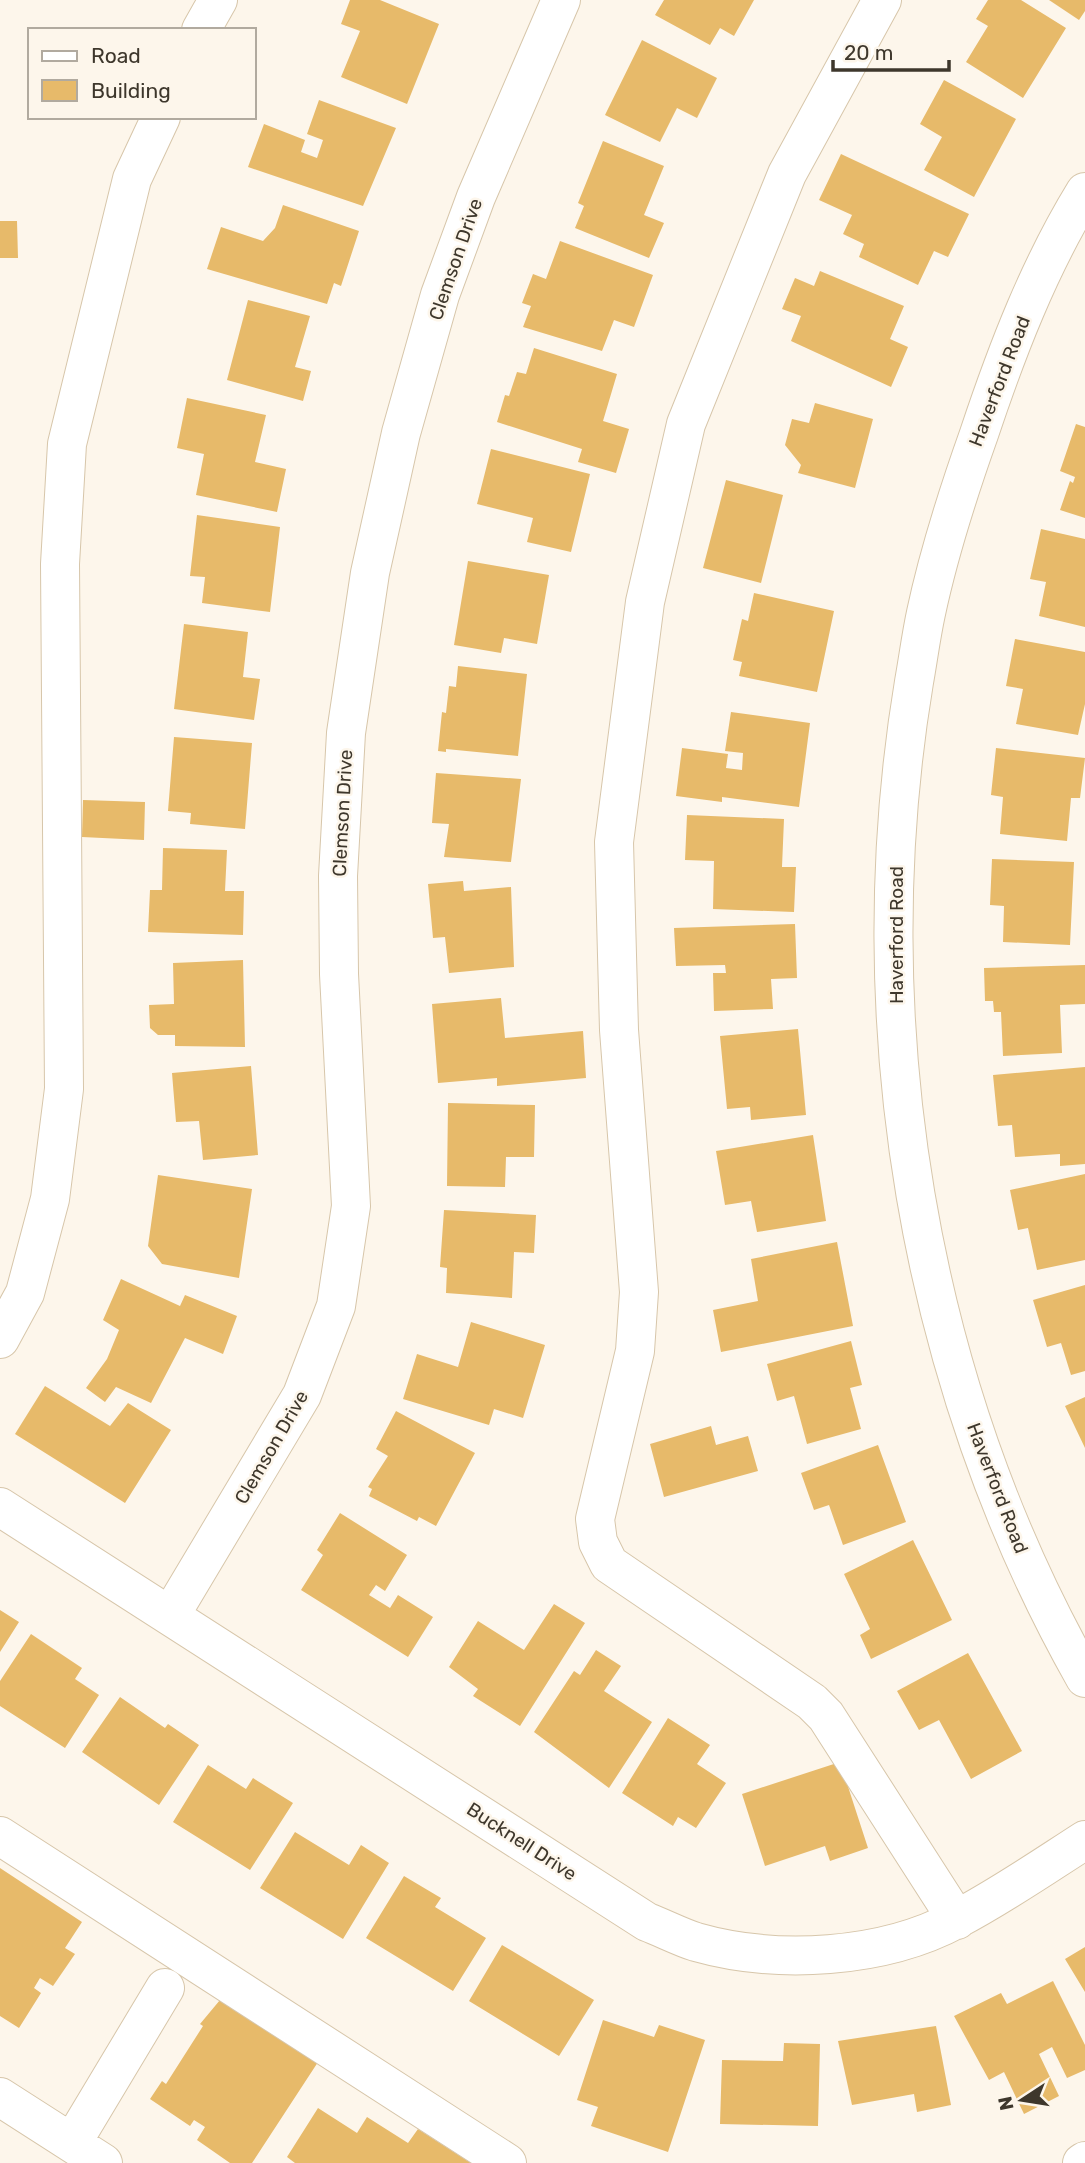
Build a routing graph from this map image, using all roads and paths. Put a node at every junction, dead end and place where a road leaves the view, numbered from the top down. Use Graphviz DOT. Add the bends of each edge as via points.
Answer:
graph roads {
  1 [pos="561,0"];
  2 [pos="882,0"];
  3 [pos="160,119"];
  4 [pos="1085,192"];
  5 [pos="0,1339"];
  6 [pos="0,1507"];
  7 [pos="170,1616"];
  8 [pos="1085,1678"];
  9 [pos="0,1836"];
  10 [pos="1085,1840"];
  11 [pos="957,1920"];
  12 [pos="165,1988"];
  13 [pos="0,2097"];
  14 [pos="87,2153"];
  15 [pos="508,2163"];
  1 -- 7 [label="street, Clemson Drive" via="476,197 440,295 401,433 370,573 346,733 338,876 351,1206 336,1306 302,1395"];
  2 -- 11 [label="street" via="787,174 686,424 645,602 614,842 619,1030 639,1292 635,1350 596,1519 598,1542 609,1564 813,1702 826,1716"];
  3 -- 5 [label="street" via="132,179 67,444 60,564 64,1089 50,1199 24,1293"];
  4 -- 8 [label="street, Haverford Road" via="1040,277 1003,362 956,498 925,615 904,744 892,941 900,1075 917,1203 942,1320 979,1445 1016,1541"];
  6 -- 7 [label="street, Bucknell Drive"];
  7 -- 11 [label="street, Bucknell Drive" via="647,1922 696,1942 798,1956 858,1951 916,1937"];
  9 -- 15 [label="street"];
  10 -- 11 [label="street, Bucknell Drive"];
  12 -- 14 [label="street"];
  13 -- 14 [label="street"];
}
